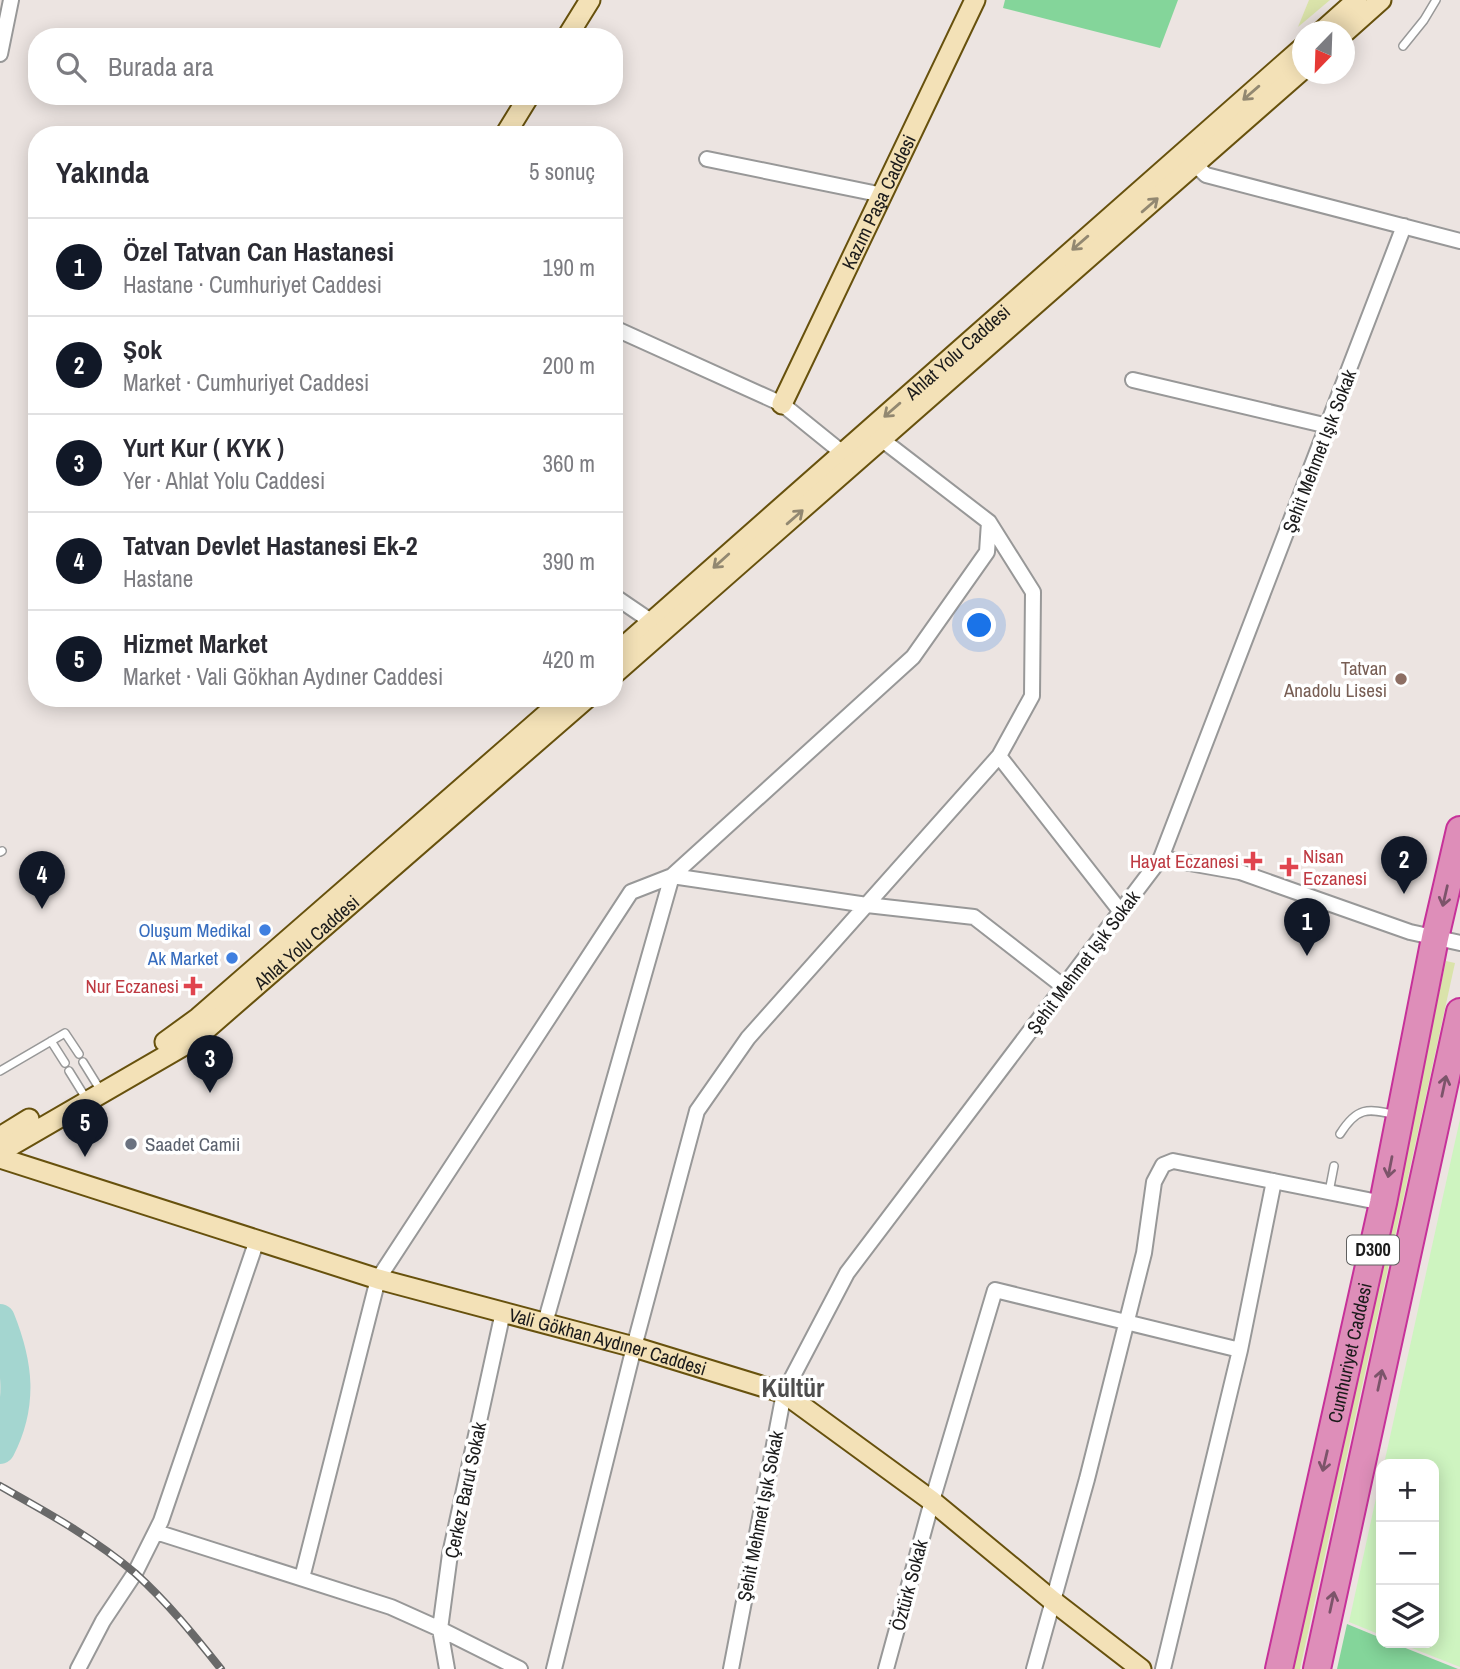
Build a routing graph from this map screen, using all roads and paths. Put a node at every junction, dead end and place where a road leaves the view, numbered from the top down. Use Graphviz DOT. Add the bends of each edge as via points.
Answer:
graph roads {
  1 [pos="11,0"];
  2 [pos="590,0"];
  3 [pos="975,0"];
  4 [pos="1357,0"];
  5 [pos="1381,0"];
  6 [pos="1436,0"];
  7 [pos="1333,21"];
  8 [pos="1355,24"];
  9 [pos="573,28"];
  10 [pos="1403,46"];
  11 [pos="0,54"];
  12 [pos="1292,59"];
  13 [pos="1292,79"];
  14 [pos="523,105"];
  15 [pos="511,126"];
  16 [pos="707,159"];
  17 [pos="1189,159"];
  18 [pos="883,195"];
  19 [pos="1404,226"];
  20 [pos="1460,241"];
  21 [pos="623,332"];
  22 [pos="1133,380"];
  23 [pos="782,404"];
  24 [pos="1328,426"];
  25 [pos="876,435"];
  26 [pos="849,458"];
  27 [pos="989,522"];
  28 [pos="623,602"];
  29 [pos="659,626"];
  30 [pos="623,649"];
  31 [pos="623,664"];
  32 [pos="556,707"];
  33 [pos="576,707"];
  34 [pos="999,756"];
  35 [pos="476,785"];
  36 [pos="1460,830"];
  37 [pos="1161,858"];
  38 [pos="672,876"];
  39 [pos="867,905"];
  40 [pos="1121,912"];
  41 [pos="1448,941"];
  42 [pos="1064,987"];
  43 [pos="1460,1012"];
  44 [pos="51,1041"];
  45 [pos="79,1054"];
  46 [pos="83,1062"];
  47 [pos="65,1063"];
  48 [pos="69,1070"];
  49 [pos="0,1071"];
  50 [pos="91,1091"];
  51 [pos="1400,1116"];
  52 [pos="1340,1134"];
  53 [pos="0,1137"];
  54 [pos="0,1152"];
  55 [pos="0,1158"];
  56 [pos="1334,1166"];
  57 [pos="1274,1181"];
  58 [pos="1329,1192"];
  59 [pos="1383,1203"];
  60 [pos="257,1240"];
  61 [pos="378,1279"];
  62 [pos="503,1312"];
  63 [pos="545,1323"];
  64 [pos="1126,1324"];
  65 [pos="634,1347"];
  66 [pos="1240,1350"];
  67 [pos="784,1393"];
  68 [pos="932,1501"];
  69 [pos="156,1532"];
  70 [pos="302,1578"];
  71 [pos="1053,1601"];
  72 [pos="440,1629"];
  73 [pos="78,1669"];
  74 [pos="447,1669"];
  75 [pos="520,1669"];
  76 [pos="554,1669"];
  77 [pos="731,1669"];
  78 [pos="886,1669"];
  79 [pos="1034,1669"];
  80 [pos="1141,1669"];
  81 [pos="1163,1669"];
  82 [pos="1279,1669"];
  83 [pos="1317,1669"];
  1 -- 11 [label="street"];
  2 -- 9 [label="street"];
  3 -- 18 [label="street, Kazım Paşa Caddesi"];
  4 -- 7 [label="street"];
  5 -- 8 [label="street"];
  6 -- 10 [label="lane"];
  12 -- 17 [label="street, Ahlat Yolu Caddesi, one-way"];
  13 -- 17 [label="street, Ahlat Yolu Caddesi"];
  14 -- 15 [label="street"];
  16 -- 18 [label="street"];
  17 -- 19 [label="street" via="1206,175"];
  17 -- 25 [label="street, Ahlat Yolu Caddesi"];
  18 -- 23 [label="street, Kazım Paşa Caddesi"];
  19 -- 20 [label="street"];
  19 -- 24 [label="street, Şehit Mehmet Işık Sokak"];
  21 -- 23 [label="street"];
  22 -- 24 [label="street"];
  23 -- 26 [label="street"];
  24 -- 37 [label="street, Şehit Mehmet Işık Sokak"];
  25 -- 26 [label="street, Ahlat Yolu Caddesi"];
  25 -- 27 [label="street"];
  26 -- 29 [label="street, Ahlat Yolu Caddesi"];
  27 -- 34 [label="street" via="1033,592 1032,696"];
  27 -- 38 [label="street" via="987,552 913,657"];
  28 -- 29 [label="street"];
  29 -- 30 [label="street, Ahlat Yolu Caddesi"];
  29 -- 31 [label="street, Ahlat Yolu Caddesi"];
  32 -- 35 [label="street, Ahlat Yolu Caddesi"];
  33 -- 35 [label="street, Ahlat Yolu Caddesi"];
  34 -- 39 [label="street"];
  34 -- 40 [label="street"];
  35 -- 50 [label="street, Ahlat Yolu Caddesi" via="184,1030"];
  36 -- 41 [label="highway, Cumhuriyet Caddesi / D300, one-way"];
  37 -- 40 [label="street, Şehit Mehmet Işık Sokak"];
  37 -- 41 [label="street" via="1240,872"];
  38 -- 39 [label="street"];
  38 -- 61 [label="street" via="631,892"];
  38 -- 63 [label="street"];
  39 -- 42 [label="street" via="974,917"];
  39 -- 65 [label="street" via="748,1038 697,1111"];
  40 -- 42 [label="street, Şehit Mehmet Işık Sokak"];
  41 -- 51 [label="highway, Cumhuriyet Caddesi / D300"];
  42 -- 67 [label="street, Şehit Mehmet Işık Sokak" via="847,1273"];
  83 -- 43 [label="highway, Cumhuriyet Caddesi / D300, one-way"];
  44 -- 45 [label="lane" via="65,1033"];
  44 -- 47 [label="lane"];
  44 -- 49 [label="lane"];
  46 -- 50 [label="lane"];
  48 -- 50 [label="lane"];
  50 -- 53 [label="street, Ahlat Yolu Caddesi"];
  50 -- 54 [label="street, Ahlat Yolu Caddesi"];
  51 -- 52 [label="lane" via="1369,1109 1350,1118"];
  51 -- 59 [label="highway, Cumhuriyet Caddesi / D300, one-way"];
  55 -- 60 [label="street, Vali Gökhan Aydıner Caddesi"];
  56 -- 58 [label="lane"];
  57 -- 58 [label="street"];
  57 -- 64 [label="street" via="1174,1161 1163,1165 1154,1182 1144,1252"];
  57 -- 66 [label="street"];
  58 -- 59 [label="street"];
  59 -- 82 [label="highway, Cumhuriyet Caddesi / D300, one-way"];
  60 -- 61 [label="street, Vali Gökhan Aydıner Caddesi"];
  60 -- 69 [label="street"];
  61 -- 62 [label="street, Vali Gökhan Aydıner Caddesi"];
  61 -- 70 [label="street"];
  62 -- 63 [label="street, Vali Gökhan Aydıner Caddesi"];
  62 -- 72 [label="street, Çerkez Barut Sokak" via="450,1555"];
  63 -- 65 [label="street, Vali Gökhan Aydıner Caddesi"];
  64 -- 66 [label="street"];
  64 -- 68 [label="street, Öztürk Sokak" via="995,1290"];
  64 -- 71 [label="street"];
  65 -- 67 [label="street, Vali Gökhan Aydıner Caddesi"];
  65 -- 76 [label="street"];
  66 -- 81 [label="street"];
  67 -- 68 [label="street, Vali Gökhan Aydıner Caddesi"];
  67 -- 77 [label="street, Şehit Mehmet Işık Sokak"];
  68 -- 71 [label="street, Vali Gökhan Aydıner Caddesi"];
  68 -- 78 [label="street, Öztürk Sokak"];
  69 -- 70 [label="street"];
  69 -- 73 [label="street"];
  70 -- 72 [label="street" via="391,1607"];
  71 -- 79 [label="street"];
  71 -- 80 [label="street, Vali Gökhan Aydıner Caddesi"];
  72 -- 74 [label="street, Çerkez Barut Sokak"];
  72 -- 75 [label="street"];
}
